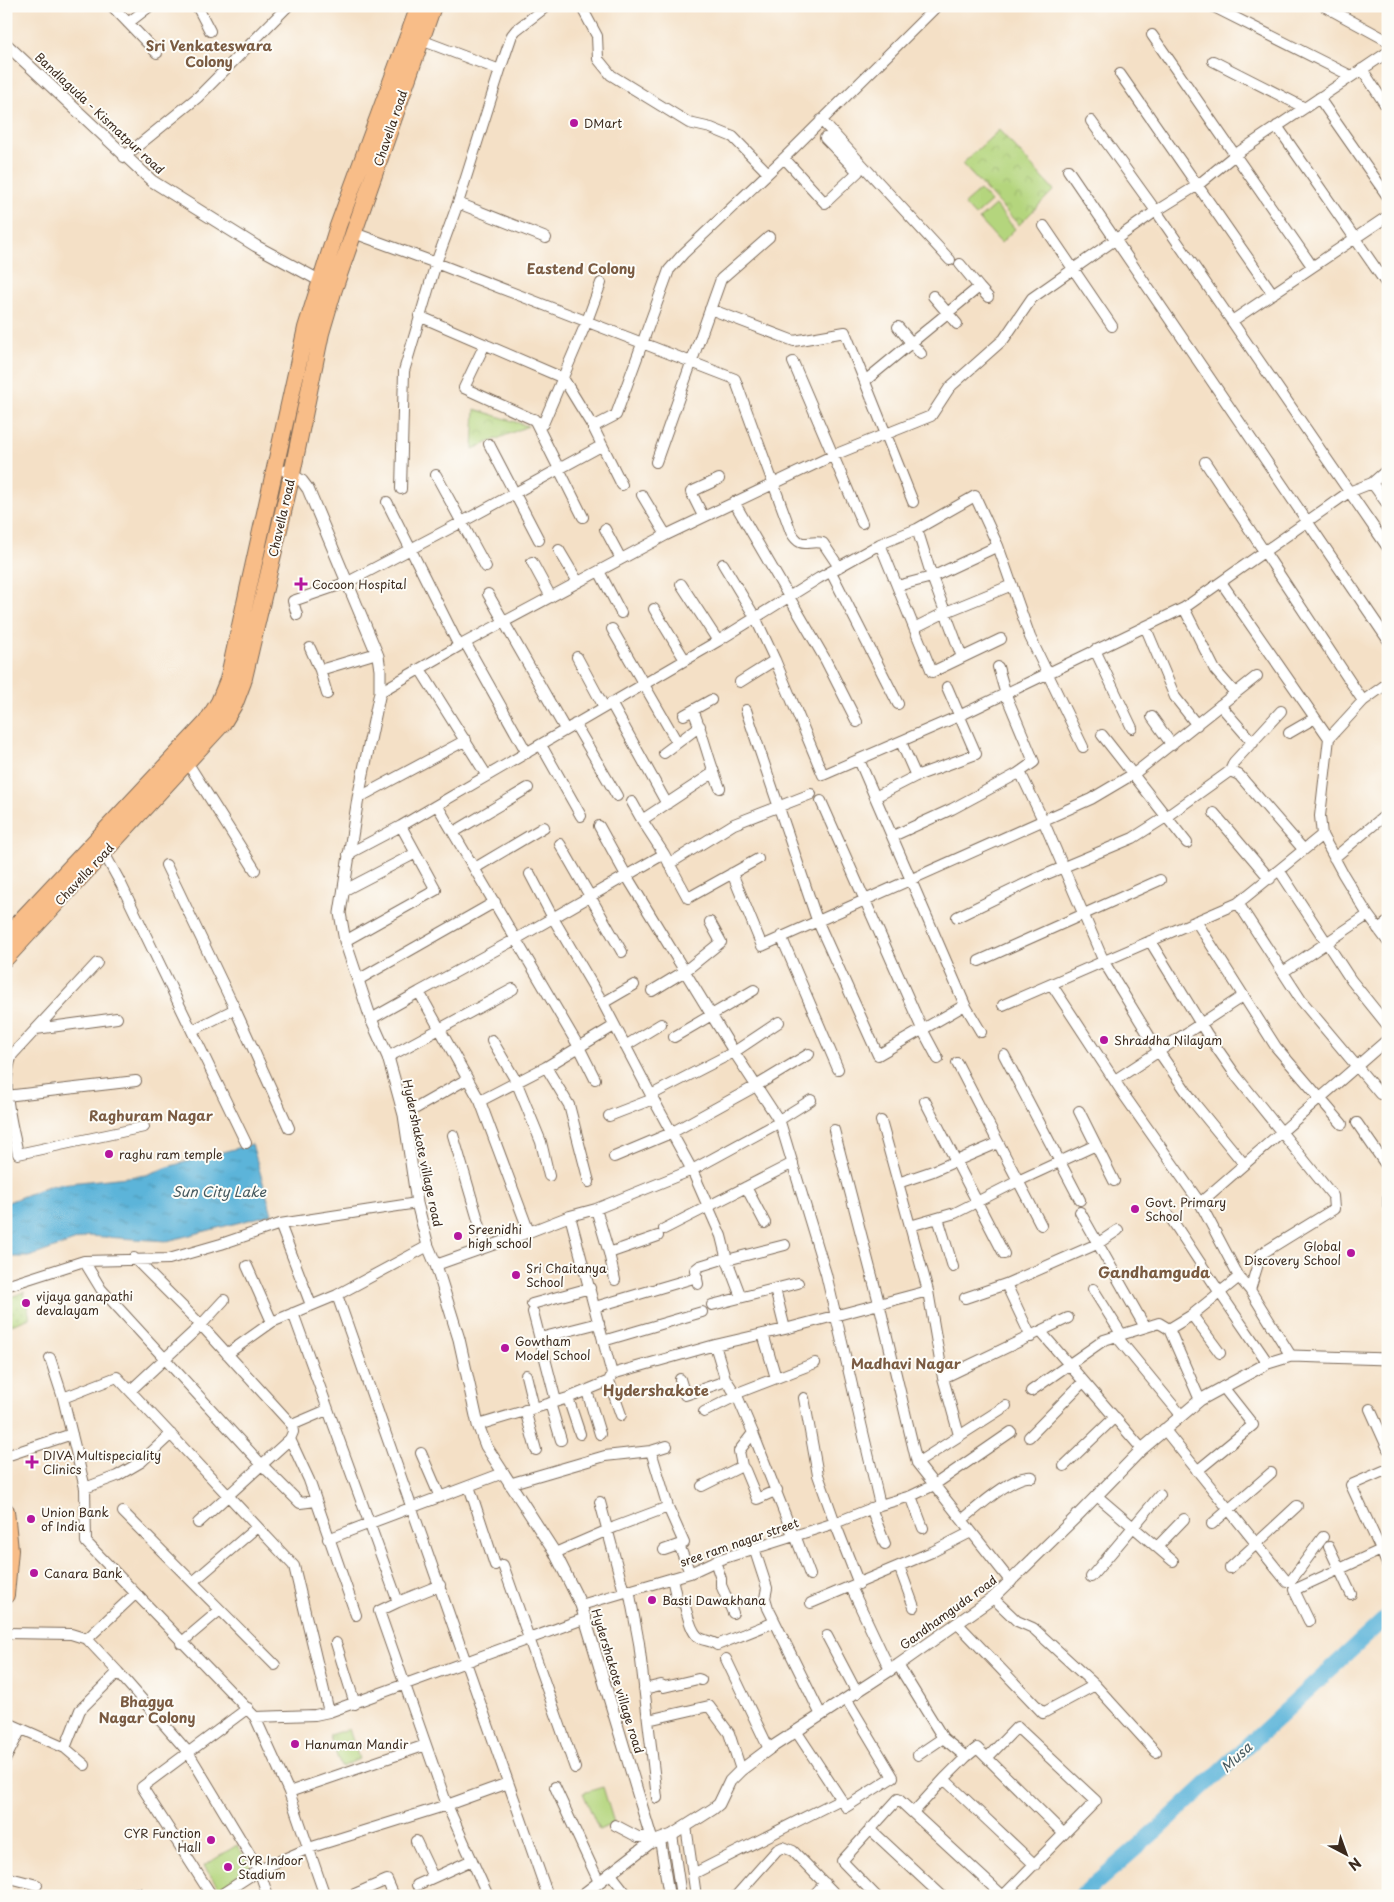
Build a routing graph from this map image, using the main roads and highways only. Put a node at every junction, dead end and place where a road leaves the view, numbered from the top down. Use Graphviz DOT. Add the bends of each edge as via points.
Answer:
graph roads {
  1 [pos="419,6"];
  2 [pos="433,6"];
  3 [pos="327,285"];
  4 [pos="98,848"];
  5 [pos="6,936"];
  6 [pos="6,958"];
  7 [pos="6,1510"];
  8 [pos="6,1595"];
  1 -- 3 [label="highway, Chavella road" via="342,217"];
  2 -- 3 [label="highway, Chavella road" via="354,233"];
  3 -- 4 [label="highway, Chavella road" via="306,328 228,680 206,723"];
  3 -- 4 [label="highway, Chavella road" via="322,333 292,474 243,682 235,703 223,723 187,762"];
  4 -- 5 [label="highway, Chavella road"];
  4 -- 6 [label="highway, Chavella road"];
  7 -- 8 [label="highway" via="10,1550"];
}
